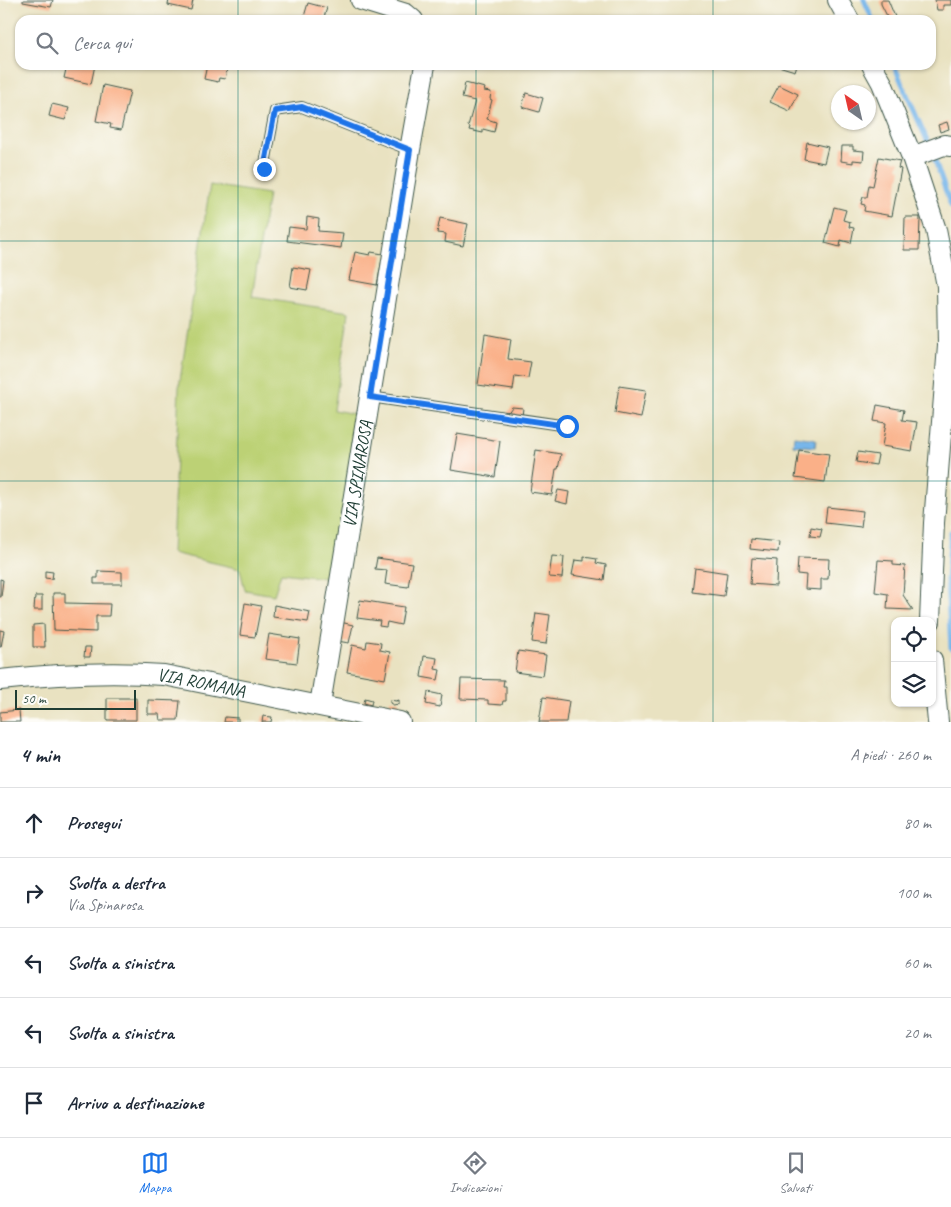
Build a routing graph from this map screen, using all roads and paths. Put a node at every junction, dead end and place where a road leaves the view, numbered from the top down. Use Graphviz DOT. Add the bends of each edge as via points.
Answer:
graph roads {
  1 [pos="362,0"];
  2 [pos="838,0"];
  3 [pos="407,15"];
  4 [pos="846,15"];
  5 [pos="424,70"];
  6 [pos="875,70"];
  7 [pos="947,145"];
  8 [pos="410,150"];
  9 [pos="915,156"];
  10 [pos="264,169"];
  11 [pos="370,397"];
  12 [pos="567,426"];
  13 [pos="930,617"];
  14 [pos="932,662"];
  15 [pos="0,680"];
  16 [pos="320,705"];
  17 [pos="400,722"];
  18 [pos="938,722"];
  1 -- 3 [label="street"];
  2 -- 4 [label="street"];
  5 -- 8 [label="street, VIA SPINAROSA"];
  6 -- 9 [label="street"];
  7 -- 9 [label="street"];
  8 -- 10 [label="lane" via="302,107 275,111"];
  8 -- 11 [label="street, VIA SPINAROSA"];
  9 -- 13 [label="street" via="936,230 947,286 948,346"];
  11 -- 12 [label="lane"];
  11 -- 16 [label="street, VIA SPINAROSA"];
  14 -- 18 [label="street"];
  15 -- 16 [label="street, VIA ROMANA" via="79,674 164,675"];
  16 -- 17 [label="street, VIA ROMANA"];
}
